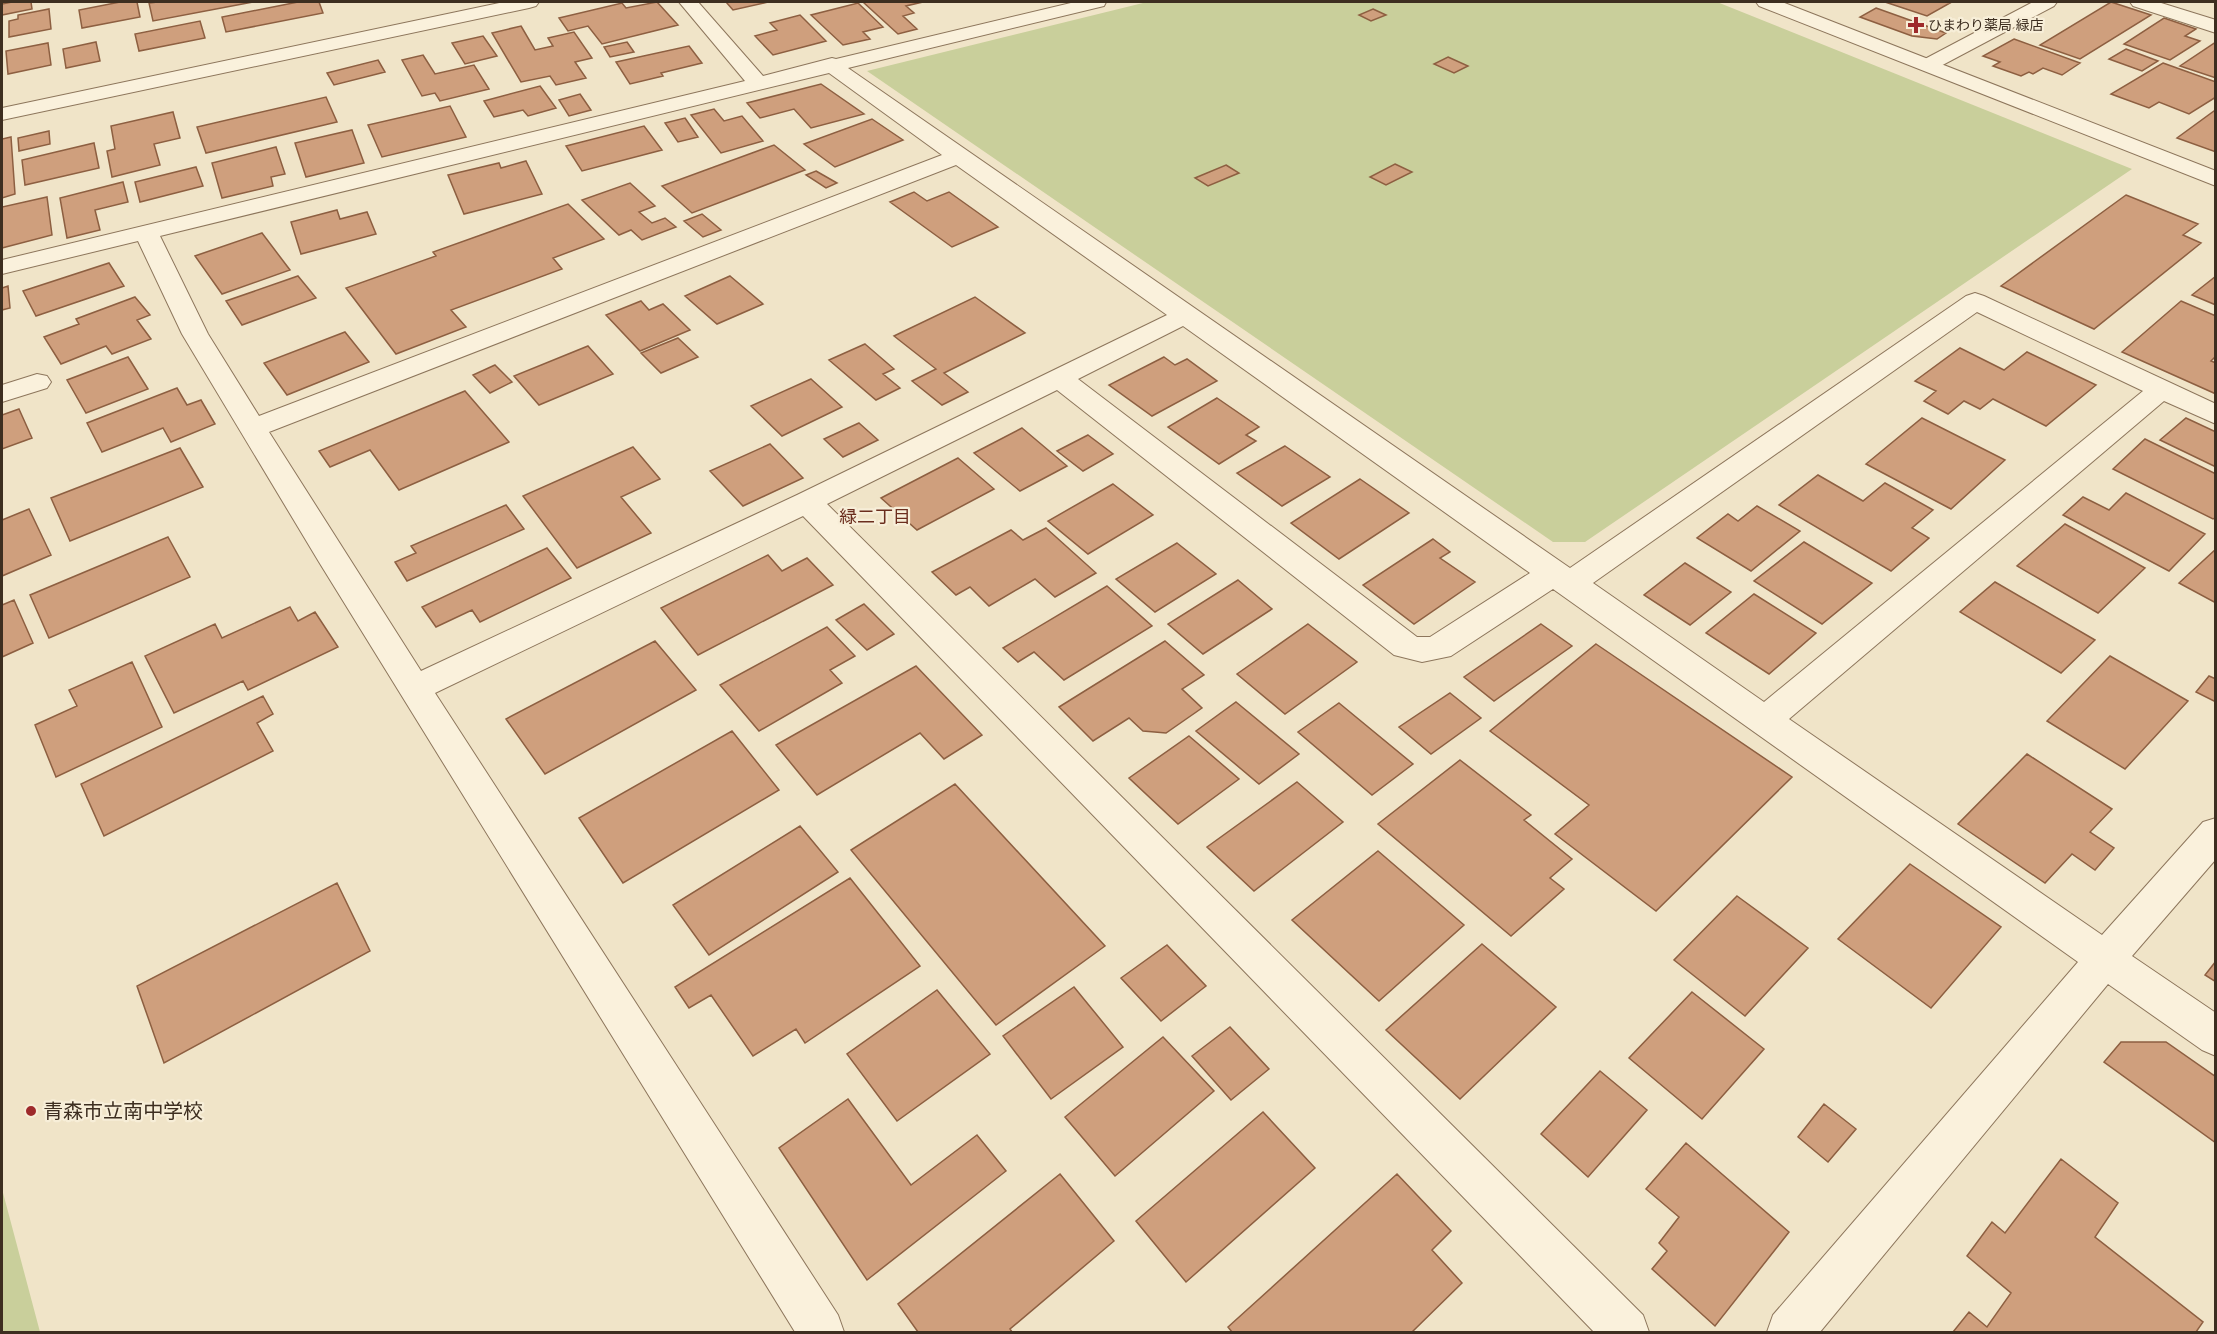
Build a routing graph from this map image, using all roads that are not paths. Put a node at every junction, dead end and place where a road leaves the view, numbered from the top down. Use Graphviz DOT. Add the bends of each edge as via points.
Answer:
graph roads {
  1 [pos="529,2"];
  2 [pos="688,2"];
  3 [pos="1097,2"];
  4 [pos="1766,2"];
  5 [pos="2047,2"];
  6 [pos="2140,2"];
  7 [pos="2216,27"];
  8 [pos="832,64"];
  9 [pos="1928,65"];
  10 [pos="757,82"];
  11 [pos="2,114"];
  12 [pos="957,157"];
  13 [pos="2216,179"];
  14 [pos="146,232"];
  15 [pos="2,267"];
  16 [pos="1186,315"];
  17 [pos="1059,378"];
  18 [pos="37,382"];
  19 [pos="2161,390"];
  20 [pos="2,394"];
  21 [pos="2216,415"];
  22 [pos="253,428"];
  23 [pos="807,502"];
  24 [pos="1561,578"];
  25 [pos="415,688"];
  26 [pos="1764,721"];
  27 [pos="2216,833"];
  28 [pos="2104,960"];
  29 [pos="2216,1037"];
  30 [pos="821,1332"];
  31 [pos="1626,1332"];
  32 [pos="1790,1332"];
  1 -- 11 [label="street"];
  2 -- 10 [label="street"];
  3 -- 8 [label="street"];
  4 -- 9 [label="street"];
  5 -- 9 [label="street"];
  6 -- 7 [label="street"];
  8 -- 10 [label="street"];
  8 -- 12 [label="street"];
  9 -- 13 [label="street"];
  10 -- 14 [label="street"];
  12 -- 16 [label="street"];
  12 -- 22 [label="street"];
  14 -- 15 [label="street"];
  14 -- 22 [label="street" via="195,334"];
  16 -- 17 [label="street"];
  16 -- 24 [label="street"];
  17 -- 23 [label="street"];
  17 -- 24 [label="street" via="1414,649 1439,647"];
  18 -- 20 [label="street"];
  19 -- 21 [label="street"];
  19 -- 24 [label="street" via="1975,301"];
  19 -- 26 [label="street"];
  22 -- 25 [label="street"];
  23 -- 25 [label="street"];
  23 -- 31 [label="street"];
  24 -- 26 [label="street"];
  25 -- 30 [label="street"];
  26 -- 28 [label="street"];
  27 -- 28 [label="street"];
  28 -- 29 [label="street"];
  28 -- 32 [label="street"];
}
